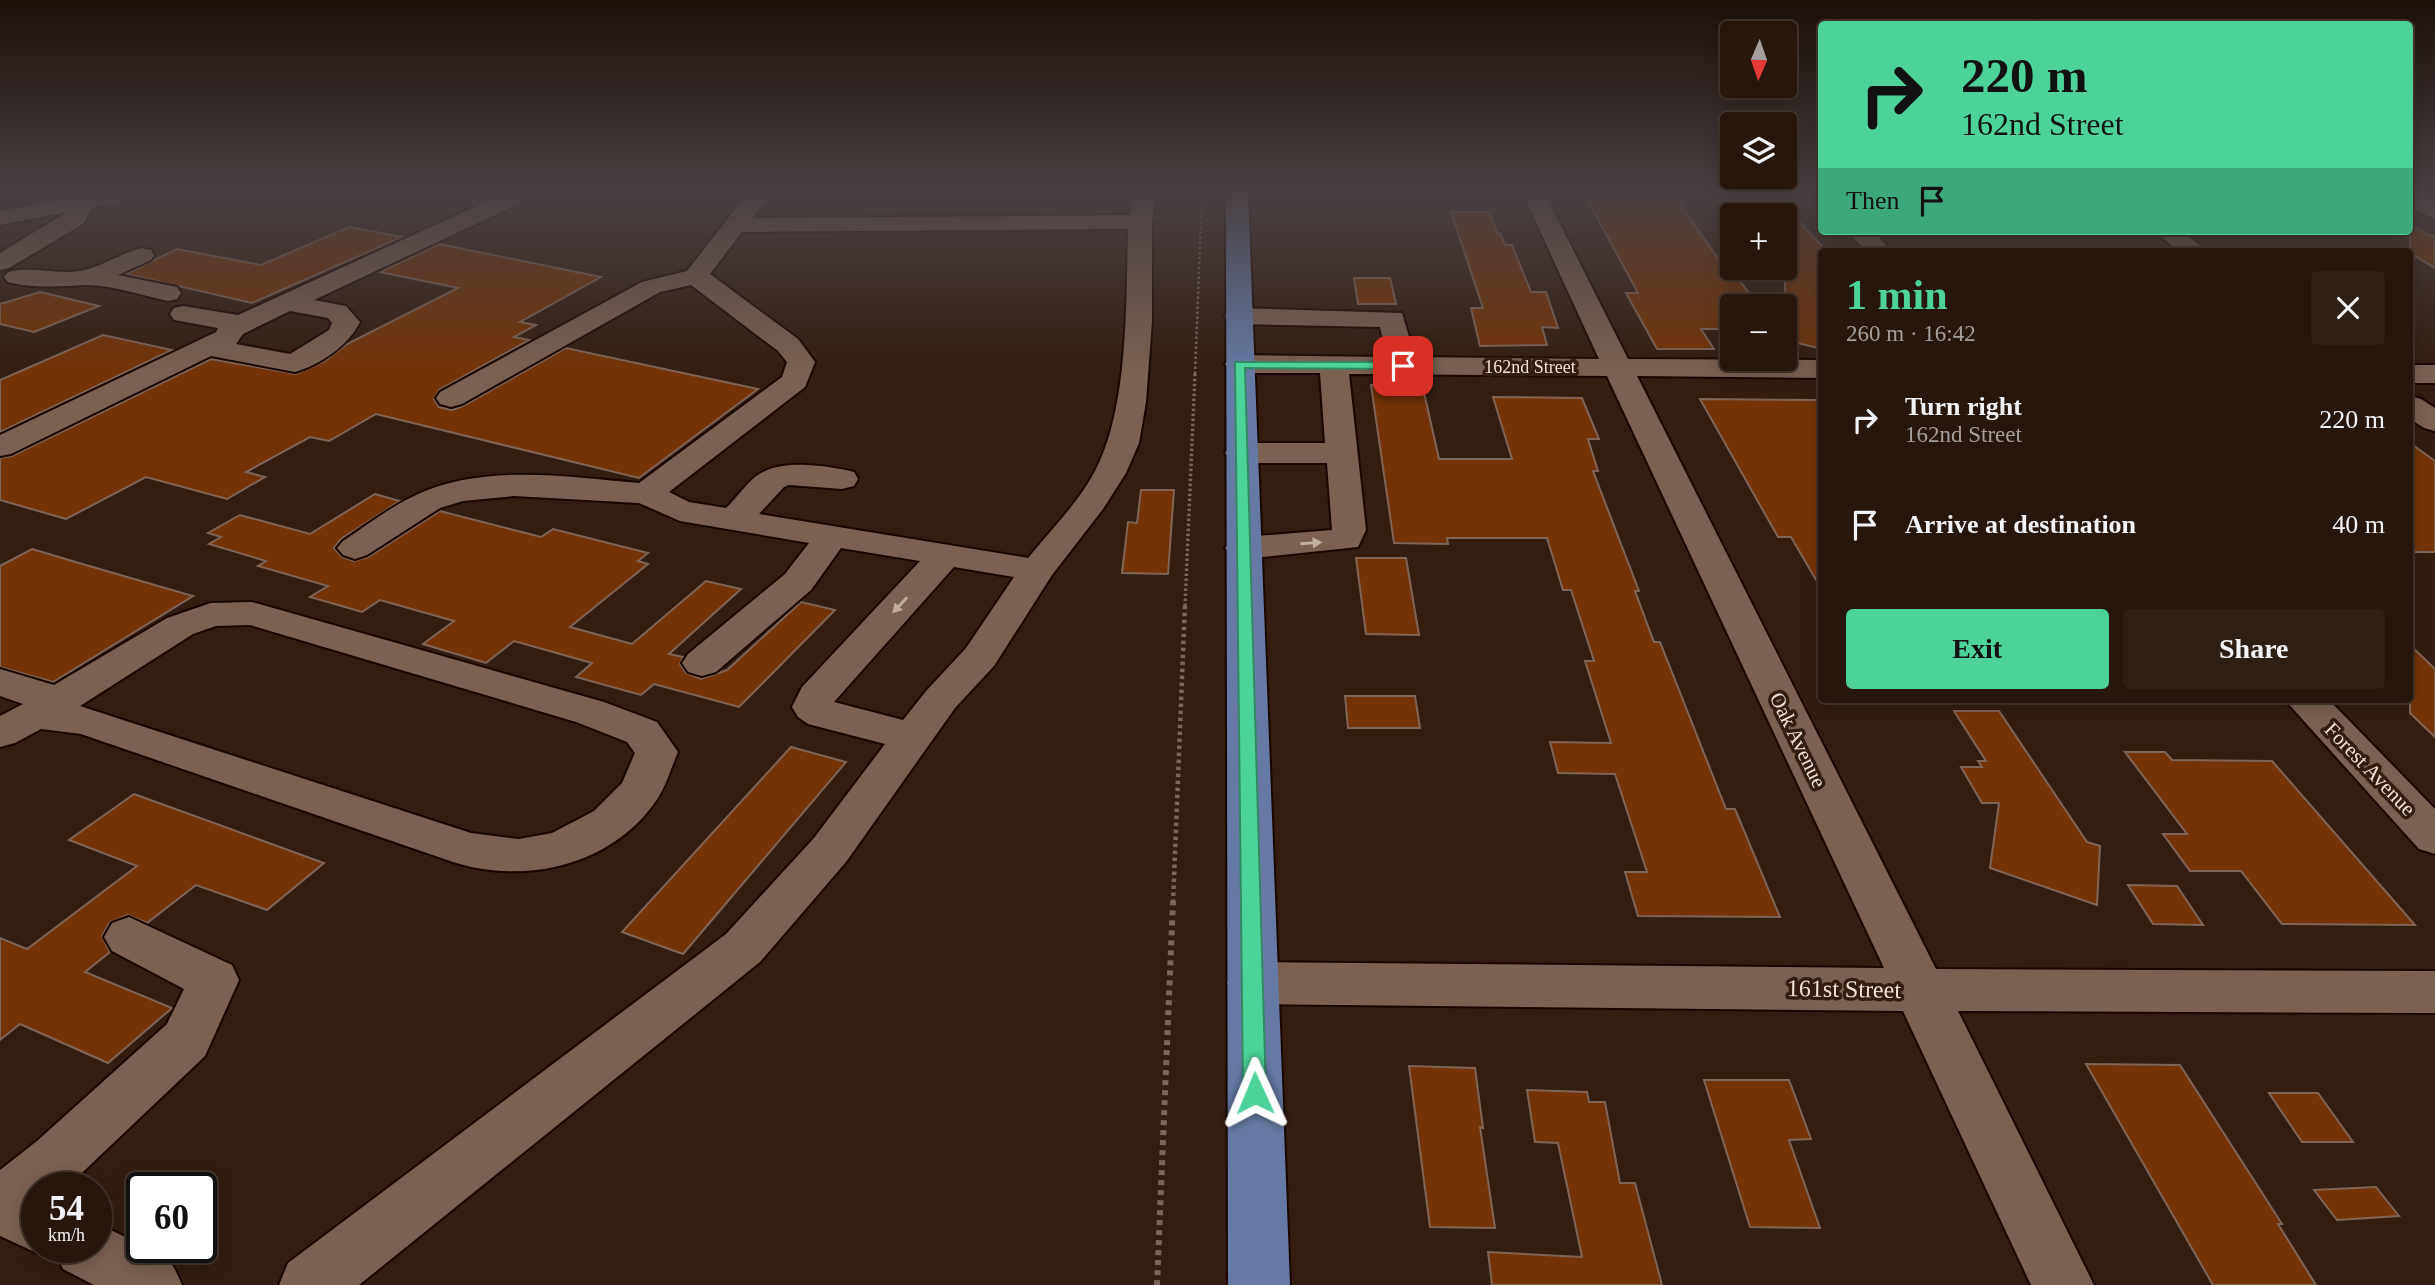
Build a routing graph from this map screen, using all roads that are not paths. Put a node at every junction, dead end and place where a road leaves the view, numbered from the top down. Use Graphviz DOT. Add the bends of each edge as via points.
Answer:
graph roads {
  1 [pos="29,254"];
  2 [pos="392,254"];
  3 [pos="713,254"];
  4 [pos="1141,254"];
  5 [pos="1237,254"];
  6 [pos="1564,254"];
  7 [pos="142,255"];
  8 [pos="8,270"];
  9 [pos="696,276"];
  10 [pos="92,278"];
  11 [pos="287,303"];
  12 [pos="1238,316"];
  13 [pos="241,324"];
  14 [pos="207,347"];
  15 [pos="1401,357"];
  16 [pos="1239,364"];
  17 [pos="1334,365"];
  18 [pos="1620,368"];
  19 [pos="1818,369"];
  20 [pos="2413,374"];
  21 [pos="2435,374"];
  22 [pos="451,398"];
  23 [pos="2413,407"];
  24 [pos="2435,422"];
  25 [pos="0,447"];
  26 [pos="1241,453"];
  27 [pos="1342,453"];
  28 [pos="842,479"];
  29 [pos="646,494"];
  30 [pos="734,520"];
  31 [pos="832,536"];
  32 [pos="355,548"];
  33 [pos="1243,548"];
  34 [pos="946,555"];
  35 [pos="1037,570"];
  36 [pos="702,663"];
  37 [pos="0,682"];
  38 [pos="2308,703"];
  39 [pos="31,717"];
  40 [pos="914,737"];
  41 [pos="2435,837"];
  42 [pos="129,937"];
  43 [pos="1252,983"];
  44 [pos="1919,990"];
  45 [pos="2435,992"];
  46 [pos="0,1206"];
  47 [pos="21,1216"];
  48 [pos="112,1262"];
  49 [pos="151,1285"];
  50 [pos="310,1285"];
  51 [pos="1259,1285"];
  52 [pos="2063,1285"];
  1 -- 8 [label="street"];
  2 -- 11 [label="street"];
  3 -- 9 [label="street"];
  4 -- 35 [label="street" via="1139,321 1123,443 1087,509"];
  5 -- 12 [label="main road"];
  6 -- 18 [label="street, Oak Avenue"];
  7 -- 10 [label="street"];
  8 -- 10 [label="street" via="57,282"];
  9 -- 22 [label="street" via="651,287"];
  9 -- 29 [label="street" via="788,345 801,362 795,381"];
  10 -- 13 [label="street"];
  11 -- 13 [label="street"];
  11 -- 14 [label="street" via="337,312 346,322 340,335 295,363"];
  12 -- 15 [label="street" via="1305,318 1372,328 1381,331 1385,343"];
  12 -- 16 [label="main road"];
  13 -- 14 [label="street"];
  14 -- 25 [label="street"];
  15 -- 17 [label="street, 162nd Street"];
  15 -- 18 [label="street, 162nd Street"];
  16 -- 17 [label="street, 162nd Street"];
  16 -- 26 [label="main road"];
  17 -- 27 [label="street"];
  18 -- 19 [label="street, 162nd Street"];
  18 -- 44 [label="street, Oak Avenue"];
  20 -- 21 [label="street"];
  23 -- 24 [label="street"];
  26 -- 27 [label="street"];
  26 -- 33 [label="main road"];
  33 -- 27 [label="street, one-way" via="1346,540"];
  28 -- 30 [label="street" via="787,475 772,480"];
  29 -- 30 [label="street" via="680,511"];
  29 -- 32 [label="street" via="536,487 474,489 435,498"];
  30 -- 31 [label="street"];
  31 -- 34 [label="street"];
  31 -- 36 [label="street" via="798,582"];
  33 -- 43 [label="main road"];
  34 -- 35 [label="street"];
  34 -- 40 [label="street, one-way" via="816,696 812,707 823,714"];
  35 -- 40 [label="street" via="980,657"];
  37 -- 39 [label="street"];
  38 -- 41 [label="street, Forest Avenue"];
  39 -- 39 [label="street" via="85,720 469,850 519,856 562,849 610,823 640,791 657,752 642,732 590,712 252,613 211,615 180,626"];
  40 -- 50 [label="street" via="830,850 743,948"];
  42 -- 46 [label="street" via="214,980 186,1040 57,1160"];
  43 -- 44 [label="street, 161st Street"];
  43 -- 51 [label="main road"];
  44 -- 45 [label="street, 161st Street"];
  44 -- 52 [label="street, Oak Avenue"];
  46 -- 47 [label="street"];
  48 -- 49 [label="street"];
}
